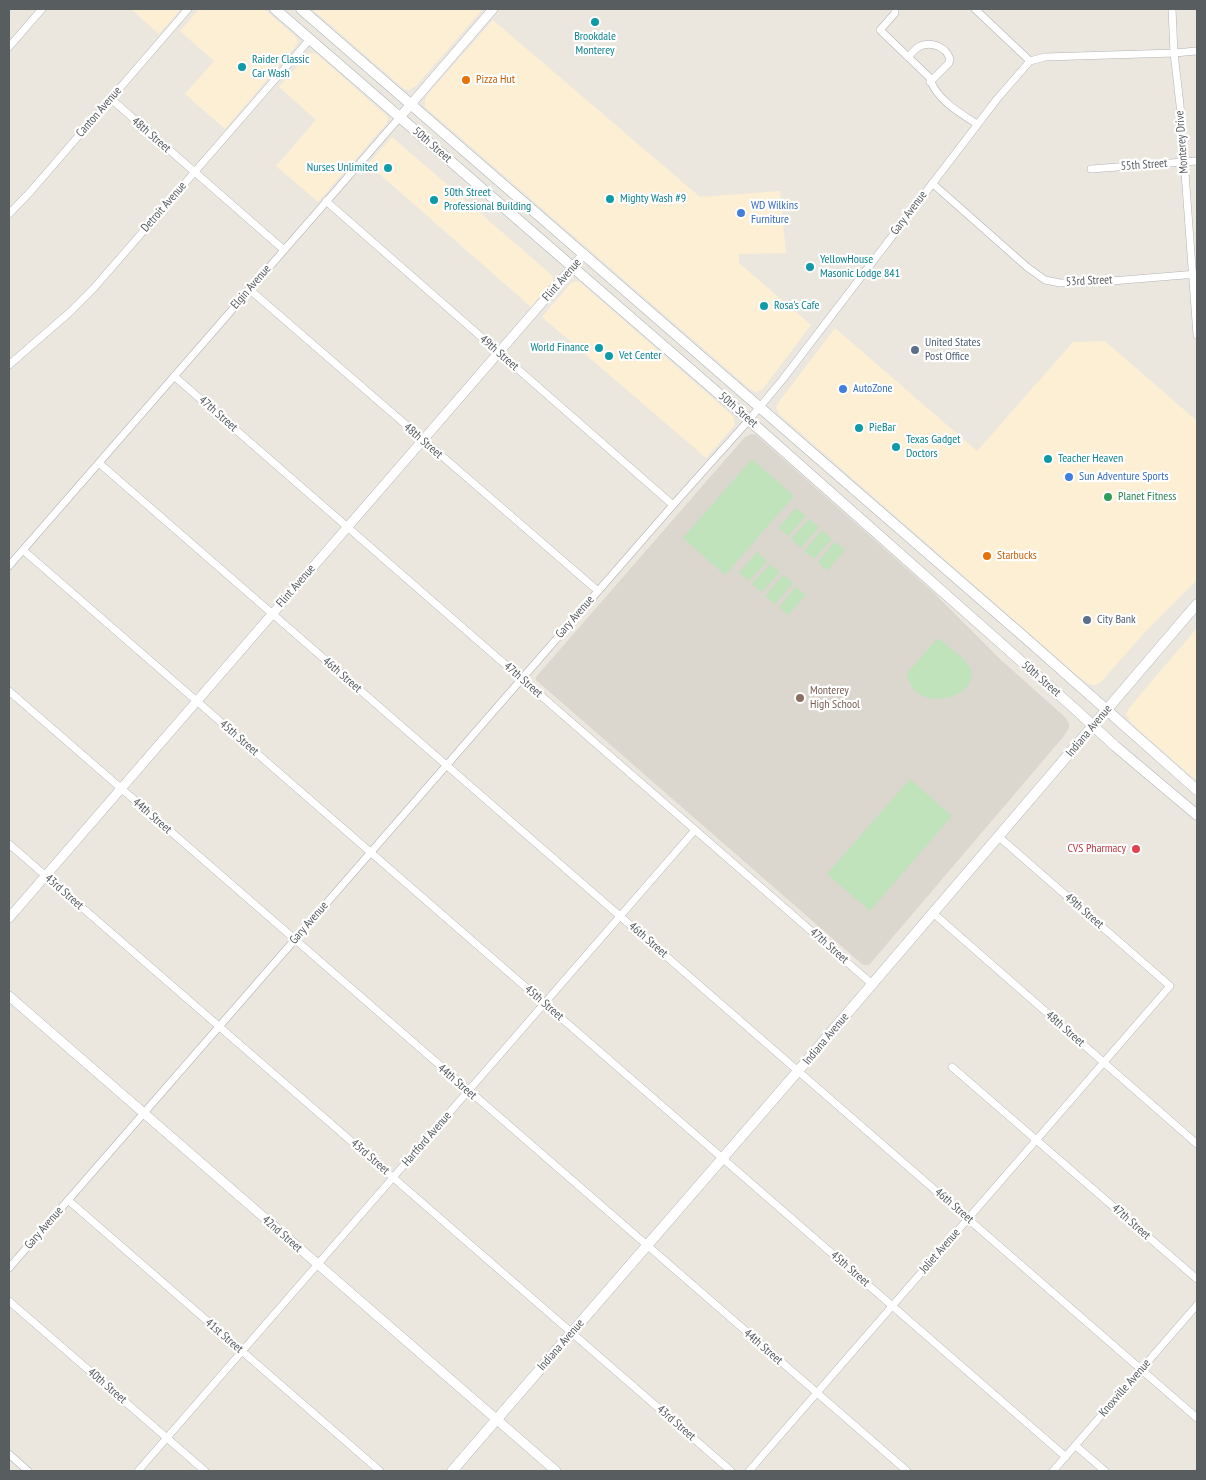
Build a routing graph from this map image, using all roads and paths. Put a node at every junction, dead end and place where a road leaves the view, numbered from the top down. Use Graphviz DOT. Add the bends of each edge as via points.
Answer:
graph roads {
  1 [pos="42,9"];
  2 [pos="188,9"];
  3 [pos="275,9"];
  4 [pos="301,9"];
  5 [pos="493,9"];
  6 [pos="895,9"];
  7 [pos="975,9"];
  8 [pos="1172,9"];
  9 [pos="310,39"];
  10 [pos="9,47"];
  11 [pos="1197,51"];
  12 [pos="1174,53"];
  13 [pos="908,57"];
  14 [pos="1030,61"];
  15 [pos="930,82"];
  16 [pos="110,98"];
  17 [pos="410,104"];
  18 [pos="400,117"];
  19 [pos="977,124"];
  20 [pos="1197,161"];
  21 [pos="1184,162"];
  22 [pos="1091,169"];
  23 [pos="194,172"];
  24 [pos="932,183"];
  25 [pos="326,202"];
  26 [pos="9,214"];
  27 [pos="284,250"];
  28 [pos="584,254"];
  29 [pos="573,267"];
  30 [pos="1195,274"];
  31 [pos="250,289"];
  32 [pos="1197,335"];
  33 [pos="499,353"];
  34 [pos="9,365"];
  35 [pos="174,376"];
  36 [pos="760,407"];
  37 [pos="749,420"];
  38 [pos="423,440"];
  39 [pos="99,463"];
  40 [pos="674,505"];
  41 [pos="347,527"];
  42 [pos="23,550"];
  43 [pos="9,566"];
  44 [pos="598,591"];
  45 [pos="1197,604"];
  46 [pos="272,614"];
  47 [pos="522,679"];
  48 [pos="9,691"];
  49 [pos="197,701"];
  50 [pos="1107,710"];
  51 [pos="1094,726"];
  52 [pos="446,765"];
  53 [pos="121,789"];
  54 [pos="1197,790"];
  55 [pos="1197,815"];
  56 [pos="695,830"];
  57 [pos="999,837"];
  58 [pos="9,844"];
  59 [pos="370,852"];
  60 [pos="45,876"];
  61 [pos="933,913"];
  62 [pos="620,916"];
  63 [pos="9,918"];
  64 [pos="294,940"];
  65 [pos="872,984"];
  66 [pos="1170,986"];
  67 [pos="9,996"];
  68 [pos="545,1004"];
  69 [pos="219,1026"];
  70 [pos="1104,1062"];
  71 [pos="952,1067"];
  72 [pos="798,1071"];
  73 [pos="468,1091"];
  74 [pos="144,1113"];
  75 [pos="1037,1139"];
  76 [pos="1197,1144"];
  77 [pos="723,1158"];
  78 [pos="393,1178"];
  79 [pos="68,1200"];
  80 [pos="968,1219"];
  81 [pos="647,1246"];
  82 [pos="318,1265"];
  83 [pos="9,1268"];
  84 [pos="1197,1279"];
  85 [pos="9,1300"];
  86 [pos="1197,1305"];
  87 [pos="892,1306"];
  88 [pos="572,1333"];
  89 [pos="242,1352"];
  90 [pos="1142,1370"];
  91 [pos="817,1393"];
  92 [pos="1197,1418"];
  93 [pos="496,1420"];
  94 [pos="167,1438"];
  95 [pos="1076,1446"];
  96 [pos="9,1454"];
  97 [pos="1066,1457"];
  98 [pos="28,1471"];
  99 [pos="138,1471"];
  100 [pos="205,1471"];
  101 [pos="380,1471"];
  102 [pos="452,1471"];
  103 [pos="556,1471"];
  104 [pos="731,1471"];
  105 [pos="749,1471"];
  106 [pos="906,1471"];
  107 [pos="1053,1471"];
  108 [pos="1105,1471"];
  1 -- 10 [label="street"];
  2 -- 16 [label="street, Canton Avenue"];
  3 -- 9 [label="main road, 50th Street"];
  4 -- 17 [label="main road, 50th Street"];
  5 -- 17 [label="street, Elgin Avenue"];
  6 -- 13 [label="street" via="880,30"];
  7 -- 14 [label="street"];
  8 -- 12 [label="street, Monterey Drive"];
  9 -- 18 [label="main road, 50th Street"];
  9 -- 23 [label="street, Detroit Avenue"];
  11 -- 12 [label="street"];
  12 -- 14 [label="street" via="1045,57"];
  12 -- 21 [label="street, Monterey Drive"];
  13 -- 15 [label="street" via="929,77"];
  13 -- 15 [label="street" via="919,46 935,45 949,55 949,63"];
  14 -- 19 [label="street, Gary Avenue"];
  15 -- 19 [label="street" via="940,97"];
  16 -- 23 [label="street, 48th Street"];
  16 -- 26 [label="street, Canton Avenue"];
  17 -- 18 [label="street, Elgin Avenue"];
  17 -- 28 [label="main road, 50th Street"];
  18 -- 25 [label="street, Elgin Avenue"];
  18 -- 29 [label="main road, 50th Street"];
  19 -- 24 [label="street, Gary Avenue"];
  20 -- 21 [label="street, 55th Street"];
  21 -- 22 [label="street, 55th Street"];
  21 -- 30 [label="street, Monterey Drive"];
  23 -- 27 [label="street, 48th Street"];
  23 -- 34 [label="street, Detroit Avenue" via="94,288"];
  24 -- 30 [label="street, 53rd Street" via="1045,280 1099,282"];
  24 -- 36 [label="street, Gary Avenue"];
  25 -- 27 [label="street, Elgin Avenue"];
  25 -- 33 [label="street, 49th Street"];
  27 -- 31 [label="street, Elgin Avenue"];
  28 -- 29 [label="street, Flint Avenue"];
  28 -- 36 [label="main road, 50th Street"];
  29 -- 33 [label="street, Flint Avenue"];
  29 -- 37 [label="main road, 50th Street"];
  30 -- 32 [label="street"];
  31 -- 35 [label="street, Elgin Avenue"];
  31 -- 38 [label="street, 48th Street"];
  33 -- 38 [label="street, Flint Avenue"];
  33 -- 40 [label="street, 49th Street"];
  35 -- 39 [label="street, Elgin Avenue"];
  35 -- 41 [label="street, 47th Street"];
  36 -- 37 [label="street, Gary Avenue"];
  36 -- 50 [label="main road, 50th Street"];
  37 -- 40 [label="street, Gary Avenue"];
  37 -- 51 [label="main road, 50th Street"];
  38 -- 41 [label="street, Flint Avenue"];
  38 -- 44 [label="street, 48th Street"];
  39 -- 42 [label="street, Elgin Avenue"];
  39 -- 46 [label="street, 46th Street"];
  40 -- 44 [label="street, Gary Avenue"];
  41 -- 46 [label="street, Flint Avenue"];
  41 -- 47 [label="street, 47th Street"];
  42 -- 43 [label="street, Elgin Avenue"];
  42 -- 49 [label="street, 45th Street"];
  44 -- 47 [label="street, Gary Avenue"];
  45 -- 50 [label="main road, Indiana Avenue"];
  46 -- 49 [label="street, Flint Avenue"];
  46 -- 52 [label="street, 46th Street"];
  47 -- 52 [label="street, Gary Avenue"];
  47 -- 56 [label="street, 47th Street"];
  48 -- 53 [label="street, 44th Street"];
  49 -- 53 [label="street, Flint Avenue"];
  49 -- 59 [label="street, 45th Street"];
  50 -- 51 [label="main road, Indiana Avenue"];
  50 -- 54 [label="main road, 50th Street"];
  51 -- 55 [label="main road, 50th Street"];
  51 -- 57 [label="main road, Indiana Avenue"];
  52 -- 59 [label="street, Gary Avenue"];
  52 -- 62 [label="street, 46th Street"];
  53 -- 60 [label="street, Flint Avenue"];
  53 -- 64 [label="street, 44th Street"];
  56 -- 62 [label="street, Hartford Avenue"];
  56 -- 65 [label="street, 47th Street"];
  57 -- 61 [label="main road, Indiana Avenue"];
  57 -- 66 [label="street, 49th Street"];
  58 -- 60 [label="street, 43rd Street"];
  59 -- 64 [label="street, Gary Avenue"];
  59 -- 68 [label="street, 45th Street"];
  60 -- 63 [label="street, Flint Avenue"];
  60 -- 69 [label="street, 43rd Street"];
  61 -- 65 [label="main road, Indiana Avenue"];
  61 -- 70 [label="street, 48th Street"];
  62 -- 68 [label="street, Hartford Avenue"];
  62 -- 72 [label="street, 46th Street"];
  64 -- 69 [label="street, Gary Avenue"];
  64 -- 73 [label="street, 44th Street"];
  65 -- 72 [label="main road, Indiana Avenue"];
  66 -- 70 [label="street, Joliet Avenue"];
  67 -- 74 [label="street, 42nd Street"];
  68 -- 73 [label="street, Hartford Avenue"];
  68 -- 77 [label="street, 45th Street"];
  69 -- 74 [label="street, Gary Avenue"];
  69 -- 78 [label="street, 43rd Street"];
  70 -- 75 [label="street, Joliet Avenue"];
  70 -- 76 [label="street, 48th Street"];
  71 -- 75 [label="street, 47th Street"];
  72 -- 77 [label="main road, Indiana Avenue"];
  72 -- 80 [label="street, 46th Street"];
  73 -- 78 [label="street, Hartford Avenue"];
  73 -- 81 [label="street, 44th Street"];
  74 -- 79 [label="street, Gary Avenue"];
  74 -- 82 [label="street, 42nd Street"];
  75 -- 80 [label="street, Joliet Avenue"];
  75 -- 84 [label="street, 47th Street"];
  77 -- 81 [label="main road, Indiana Avenue"];
  77 -- 87 [label="street, 45th Street"];
  78 -- 82 [label="street, Hartford Avenue"];
  78 -- 88 [label="street, 43rd Street"];
  79 -- 83 [label="street, Gary Avenue"];
  79 -- 89 [label="street, 41st Street"];
  80 -- 87 [label="street, Joliet Avenue"];
  80 -- 90 [label="street, 46th Street"];
  81 -- 88 [label="main road, Indiana Avenue"];
  81 -- 91 [label="street, 44th Street"];
  82 -- 89 [label="street, Hartford Avenue"];
  82 -- 93 [label="street, 42nd Street"];
  85 -- 94 [label="street, 40th Street"];
  86 -- 90 [label="street, Knoxville Avenue"];
  87 -- 91 [label="street, Joliet Avenue"];
  87 -- 97 [label="street, 45th Street"];
  88 -- 93 [label="main road, Indiana Avenue"];
  88 -- 104 [label="street, 43rd Street"];
  89 -- 94 [label="street, Hartford Avenue"];
  89 -- 101 [label="street, 41st Street"];
  90 -- 92 [label="street, 46th Street"];
  90 -- 95 [label="street, Knoxville Avenue"];
  91 -- 105 [label="street, Joliet Avenue"];
  91 -- 106 [label="street, 44th Street"];
  93 -- 102 [label="main road, Indiana Avenue"];
  93 -- 103 [label="street, 42nd Street"];
  94 -- 99 [label="street, Hartford Avenue"];
  94 -- 100 [label="street, 40th Street"];
  95 -- 97 [label="street, Knoxville Avenue"];
  95 -- 108 [label="street"];
  96 -- 98 [label="street"];
  97 -- 107 [label="street, Knoxville Avenue"];
}
